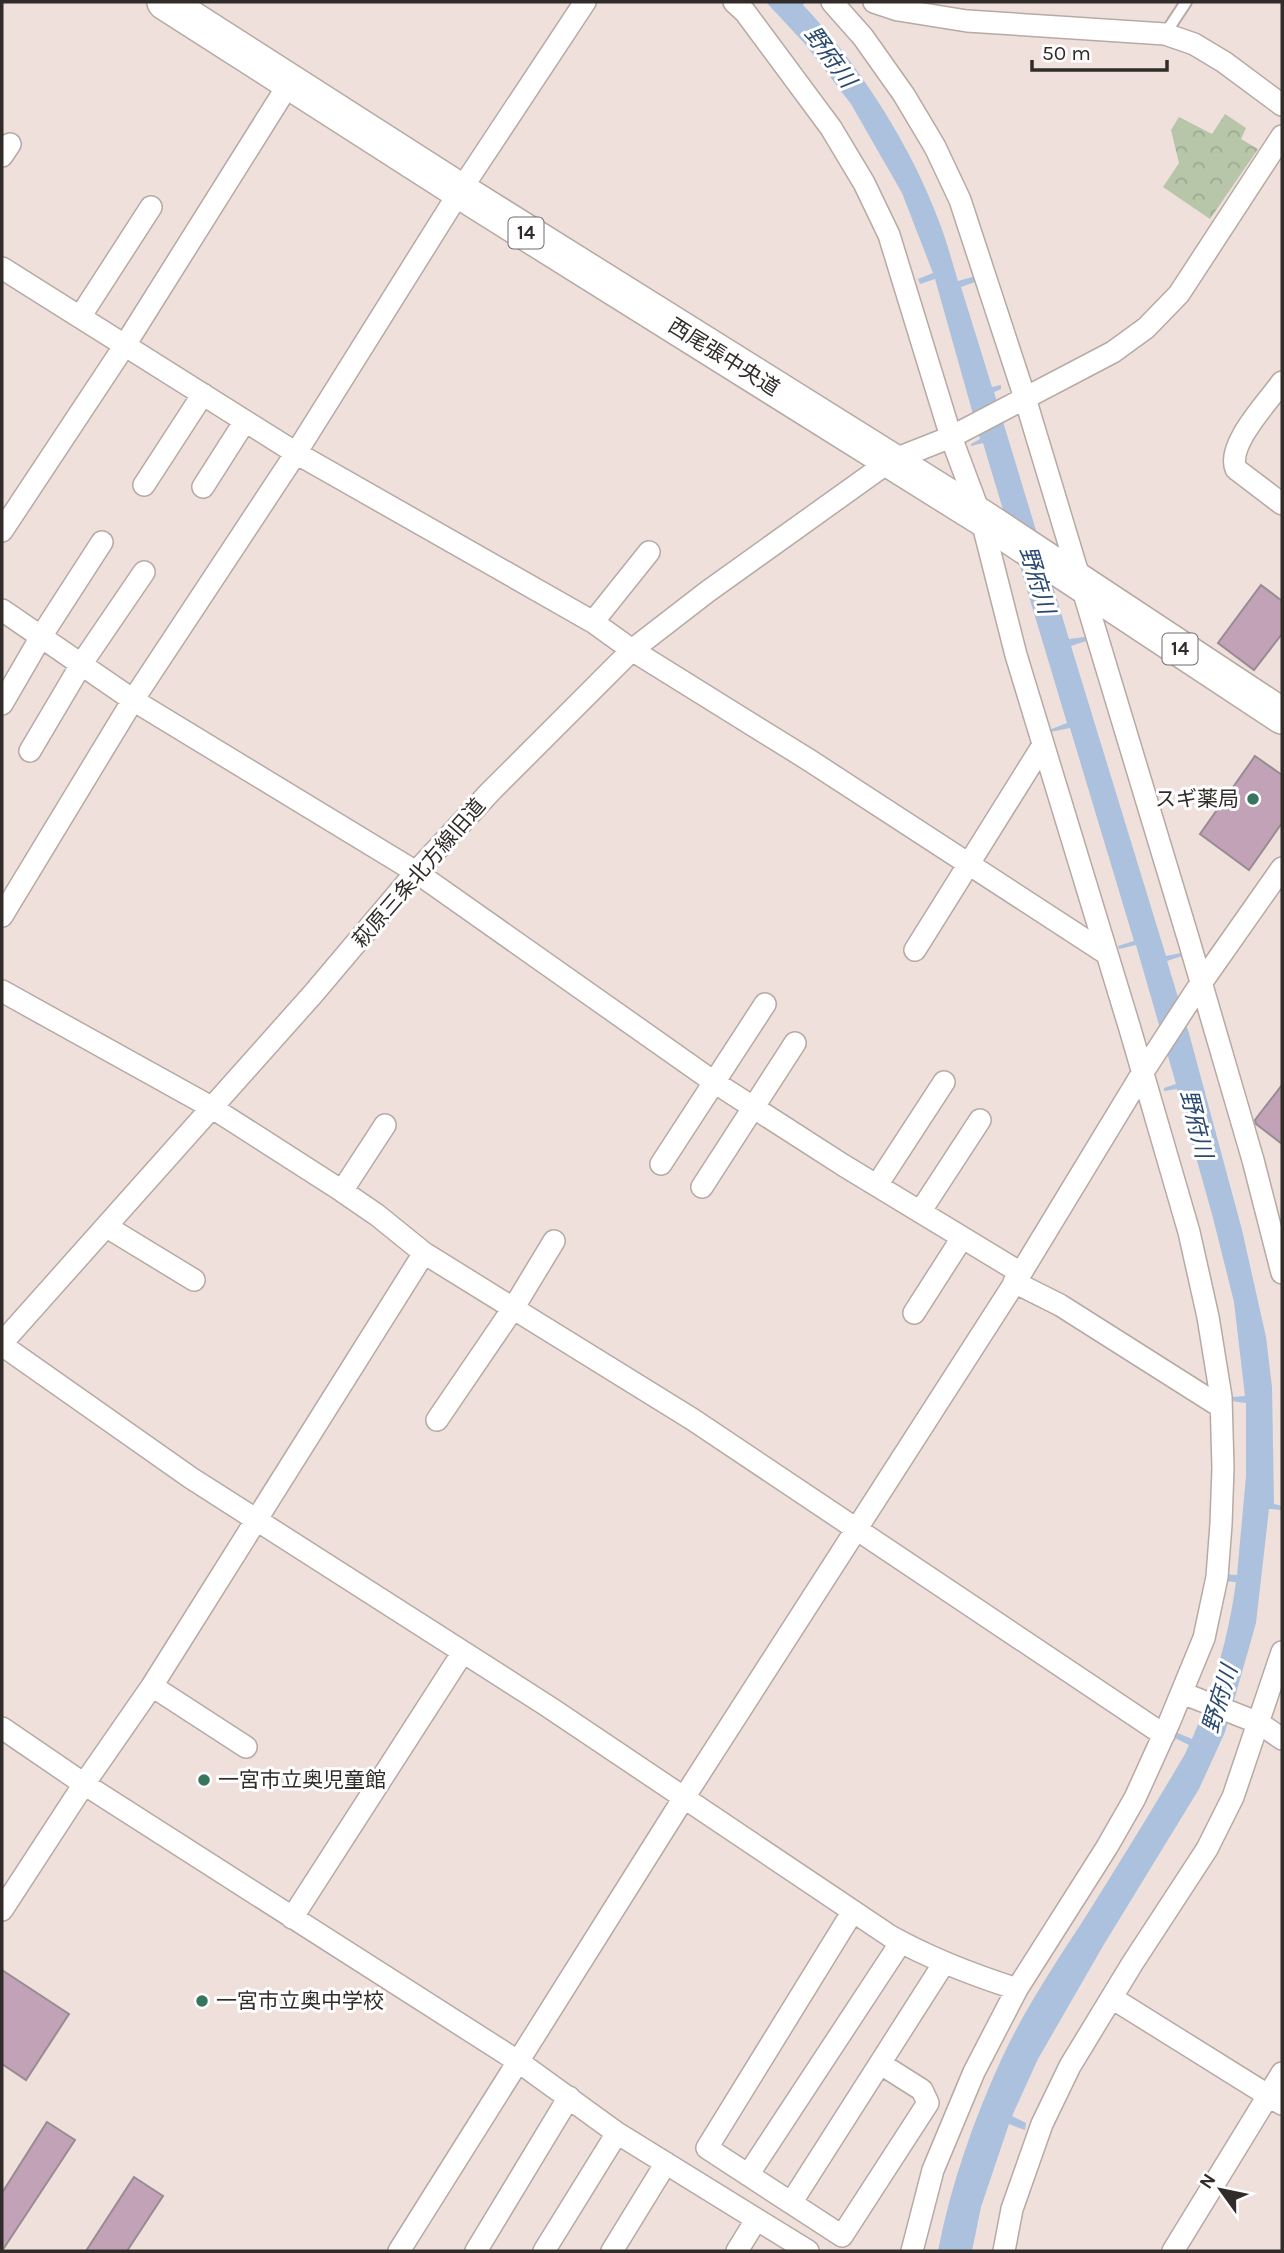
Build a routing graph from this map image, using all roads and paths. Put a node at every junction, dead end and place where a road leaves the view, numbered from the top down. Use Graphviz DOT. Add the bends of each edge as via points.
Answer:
graph roads {
  1 [pos="165,2"];
  2 [pos="585,2"];
  3 [pos="734,2"];
  4 [pos="832,2"];
  5 [pos="874,2"];
  6 [pos="1186,2"];
  7 [pos="1165,34"];
  8 [pos="290,82"];
  9 [pos="1282,105"];
  10 [pos="1282,136"];
  11 [pos="460,191"];
  12 [pos="151,207"];
  13 [pos="2,268"];
  14 [pos="80,317"];
  15 [pos="125,345"];
  16 [pos="1282,382"];
  17 [pos="203,394"];
  18 [pos="1022,399"];
  19 [pos="246,421"];
  20 [pos="954,436"];
  21 [pos="296,453"];
  22 [pos="890,461"];
  23 [pos="144,485"];
  24 [pos="203,487"];
  25 [pos="1282,504"];
  26 [pos="981,517"];
  27 [pos="2,531"];
  28 [pos="102,542"];
  29 [pos="649,552"];
  30 [pos="144,572"];
  31 [pos="1079,581"];
  32 [pos="2,610"];
  33 [pos="593,622"];
  34 [pos="42,635"];
  35 [pos="632,650"];
  36 [pos="82,663"];
  37 [pos="133,700"];
  38 [pos="2,704"];
  39 [pos="1282,716"];
  40 [pos="1043,745"];
  41 [pos="30,751"];
  42 [pos="968,865"];
  43 [pos="1282,868"];
  44 [pos="416,872"];
  45 [pos="2,916"];
  46 [pos="915,950"];
  47 [pos="1107,954"];
  48 [pos="1199,986"];
  49 [pos="2,991"];
  50 [pos="765,1004"];
  51 [pos="795,1043"];
  52 [pos="1145,1068"];
  53 [pos="714,1082"];
  54 [pos="944,1082"];
  55 [pos="211,1107"];
  56 [pos="753,1107"];
  57 [pos="980,1120"];
  58 [pos="385,1125"];
  59 [pos="661,1164"];
  60 [pos="877,1185"];
  61 [pos="702,1187"];
  62 [pos="342,1191"];
  63 [pos="920,1212"];
  64 [pos="107,1227"];
  65 [pos="962,1238"];
  66 [pos="554,1241"];
  67 [pos="424,1253"];
  68 [pos="1282,1273"];
  69 [pos="1018,1278"];
  70 [pos="194,1280"];
  71 [pos="514,1307"];
  72 [pos="914,1312"];
  73 [pos="2,1344"];
  74 [pos="1221,1407"];
  75 [pos="437,1420"];
  76 [pos="256,1519"];
  77 [pos="855,1529"];
  78 [pos="463,1652"];
  79 [pos="1282,1652"];
  80 [pos="152,1686"];
  81 [pos="1184,1694"];
  82 [pos="1256,1722"];
  83 [pos="2,1728"];
  84 [pos="1164,1735"];
  85 [pos="1282,1739"];
  86 [pos="246,1747"];
  87 [pos="84,1784"];
  88 [pos="685,1796"];
  89 [pos="2,1910"];
  90 [pos="853,1911"];
  91 [pos="292,1918"];
  92 [pos="901,1942"];
  93 [pos="944,1963"];
  94 [pos="1017,1989"];
  95 [pos="1112,1998"];
  96 [pos="519,2062"];
  97 [pos="881,2064"];
  98 [pos="1282,2073"];
  99 [pos="569,2097"];
  100 [pos="1275,2100"];
  101 [pos="617,2133"];
  102 [pos="666,2163"];
  103 [pos="748,2175"];
  104 [pos="791,2203"];
  105 [pos="756,2220"];
  106 [pos="399,2251"];
  107 [pos="476,2251"];
  108 [pos="544,2251"];
  109 [pos="612,2251"];
  110 [pos="737,2251"];
  111 [pos="808,2251"];
  112 [pos="912,2251"];
  113 [pos="1004,2251"];
  114 [pos="1173,2251"];
  1 -- 8 [label="main road, 西尾張中央道 / 14"];
  2 -- 11 [label="street"];
  3 -- 20 [label="street" via="831,128 864,183 888,235"];
  4 -- 18 [label="street" via="904,94 935,147 960,200"];
  5 -- 7 [label="street" via="967,20"];
  6 -- 7 [label="lane"];
  7 -- 9 [label="street" via="1205,50"];
  8 -- 11 [label="main road, 西尾張中央道 / 14"];
  8 -- 15 [label="street"];
  10 -- 18 [label="street, 萩原三条北方線旧道" via="1179,294 1146,328 1113,352"];
  11 -- 21 [label="street"];
  11 -- 22 [label="main road, 西尾張中央道 / 14"];
  12 -- 14 [label="street"];
  13 -- 14 [label="street"];
  14 -- 15 [label="street"];
  15 -- 17 [label="street"];
  15 -- 27 [label="street"];
  16 -- 25 [label="street" via="1238,442 1233,462"];
  17 -- 19 [label="street"];
  17 -- 23 [label="street"];
  18 -- 20 [label="street, 萩原三条北方線旧道"];
  18 -- 31 [label="street"];
  19 -- 21 [label="street"];
  19 -- 24 [label="street"];
  20 -- 22 [label="street, 萩原三条北方線旧道"];
  20 -- 26 [label="street"];
  21 -- 33 [label="street"];
  21 -- 37 [label="street"];
  22 -- 26 [label="main road, 西尾張中央道 / 14"];
  22 -- 35 [label="street, 萩原三条北方線旧道"];
  26 -- 31 [label="main road, 西尾張中央道 / 14"];
  26 -- 40 [label="street"];
  28 -- 34 [label="street"];
  29 -- 33 [label="street"];
  30 -- 36 [label="street"];
  31 -- 39 [label="main road, 西尾張中央道 / 14"];
  31 -- 48 [label="street"];
  32 -- 34 [label="street"];
  33 -- 35 [label="street"];
  34 -- 36 [label="street"];
  34 -- 38 [label="street"];
  35 -- 42 [label="street"];
  35 -- 44 [label="street, 萩原三条北方線旧道"];
  36 -- 37 [label="street"];
  36 -- 41 [label="street"];
  37 -- 44 [label="street"];
  37 -- 45 [label="street"];
  40 -- 42 [label="street"];
  40 -- 47 [label="street"];
  42 -- 46 [label="street"];
  42 -- 47 [label="street"];
  43 -- 48 [label="street"];
  44 -- 53 [label="street"];
  44 -- 55 [label="street, 萩原三条北方線旧道"];
  47 -- 52 [label="street"];
  48 -- 52 [label="street"];
  48 -- 68 [label="street" via="1253,1160"];
  49 -- 55 [label="street"];
  50 -- 53 [label="street"];
  51 -- 56 [label="street"];
  52 -- 69 [label="street"];
  52 -- 74 [label="street" via="1189,1232"];
  53 -- 56 [label="street"];
  53 -- 59 [label="street"];
  54 -- 60 [label="street"];
  55 -- 62 [label="street"];
  55 -- 64 [label="street, 萩原三条北方線旧道"];
  56 -- 60 [label="street"];
  56 -- 61 [label="street"];
  57 -- 63 [label="street"];
  58 -- 62 [label="street"];
  60 -- 63 [label="street"];
  62 -- 67 [label="street"];
  63 -- 65 [label="street"];
  64 -- 70 [label="street"];
  64 -- 73 [label="street, 萩原三条北方線旧道"];
  65 -- 69 [label="street"];
  65 -- 72 [label="street"];
  66 -- 71 [label="street"];
  67 -- 71 [label="street"];
  67 -- 76 [label="street"];
  69 -- 74 [label="street"];
  69 -- 77 [label="street"];
  71 -- 75 [label="street"];
  71 -- 77 [label="street"];
  73 -- 76 [label="street"];
  74 -- 81 [label="street" via="1217,1577 1204,1638"];
  76 -- 78 [label="street"];
  76 -- 80 [label="street"];
  77 -- 84 [label="street"];
  77 -- 88 [label="street"];
  78 -- 88 [label="street"];
  78 -- 91 [label="street"];
  79 -- 82 [label="street"];
  80 -- 86 [label="street"];
  80 -- 87 [label="street"];
  81 -- 82 [label="street"];
  81 -- 84 [label="street"];
  82 -- 85 [label="street"];
  82 -- 95 [label="street" via="1233,1797 1207,1849"];
  83 -- 87 [label="street"];
  84 -- 94 [label="street" via="1107,1847"];
  87 -- 89 [label="street"];
  87 -- 91 [label="street"];
  88 -- 90 [label="street"];
  88 -- 96 [label="street"];
  90 -- 92 [label="street"];
  90 -- 103 [label="street" via="707,2148"];
  91 -- 96 [label="street"];
  92 -- 93 [label="street"];
  92 -- 103 [label="street"];
  93 -- 94 [label="street"];
  93 -- 97 [label="street"];
  94 -- 112 [label="street" via="974,2072 933,2170"];
  95 -- 100 [label="street"];
  95 -- 113 [label="street" via="1070,2066 1042,2124 1012,2209"];
  96 -- 99 [label="street"];
  96 -- 106 [label="street"];
  97 -- 104 [label="street"];
  97 -- 104 [label="street" via="922,2090 928,2103 857,2214 842,2236"];
  98 -- 100 [label="street"];
  99 -- 101 [label="street"];
  99 -- 107 [label="street"];
  100 -- 114 [label="street"];
  101 -- 102 [label="street"];
  101 -- 108 [label="street"];
  102 -- 105 [label="street"];
  102 -- 109 [label="street"];
  103 -- 104 [label="street"];
  105 -- 110 [label="street"];
  105 -- 111 [label="street"];
}
